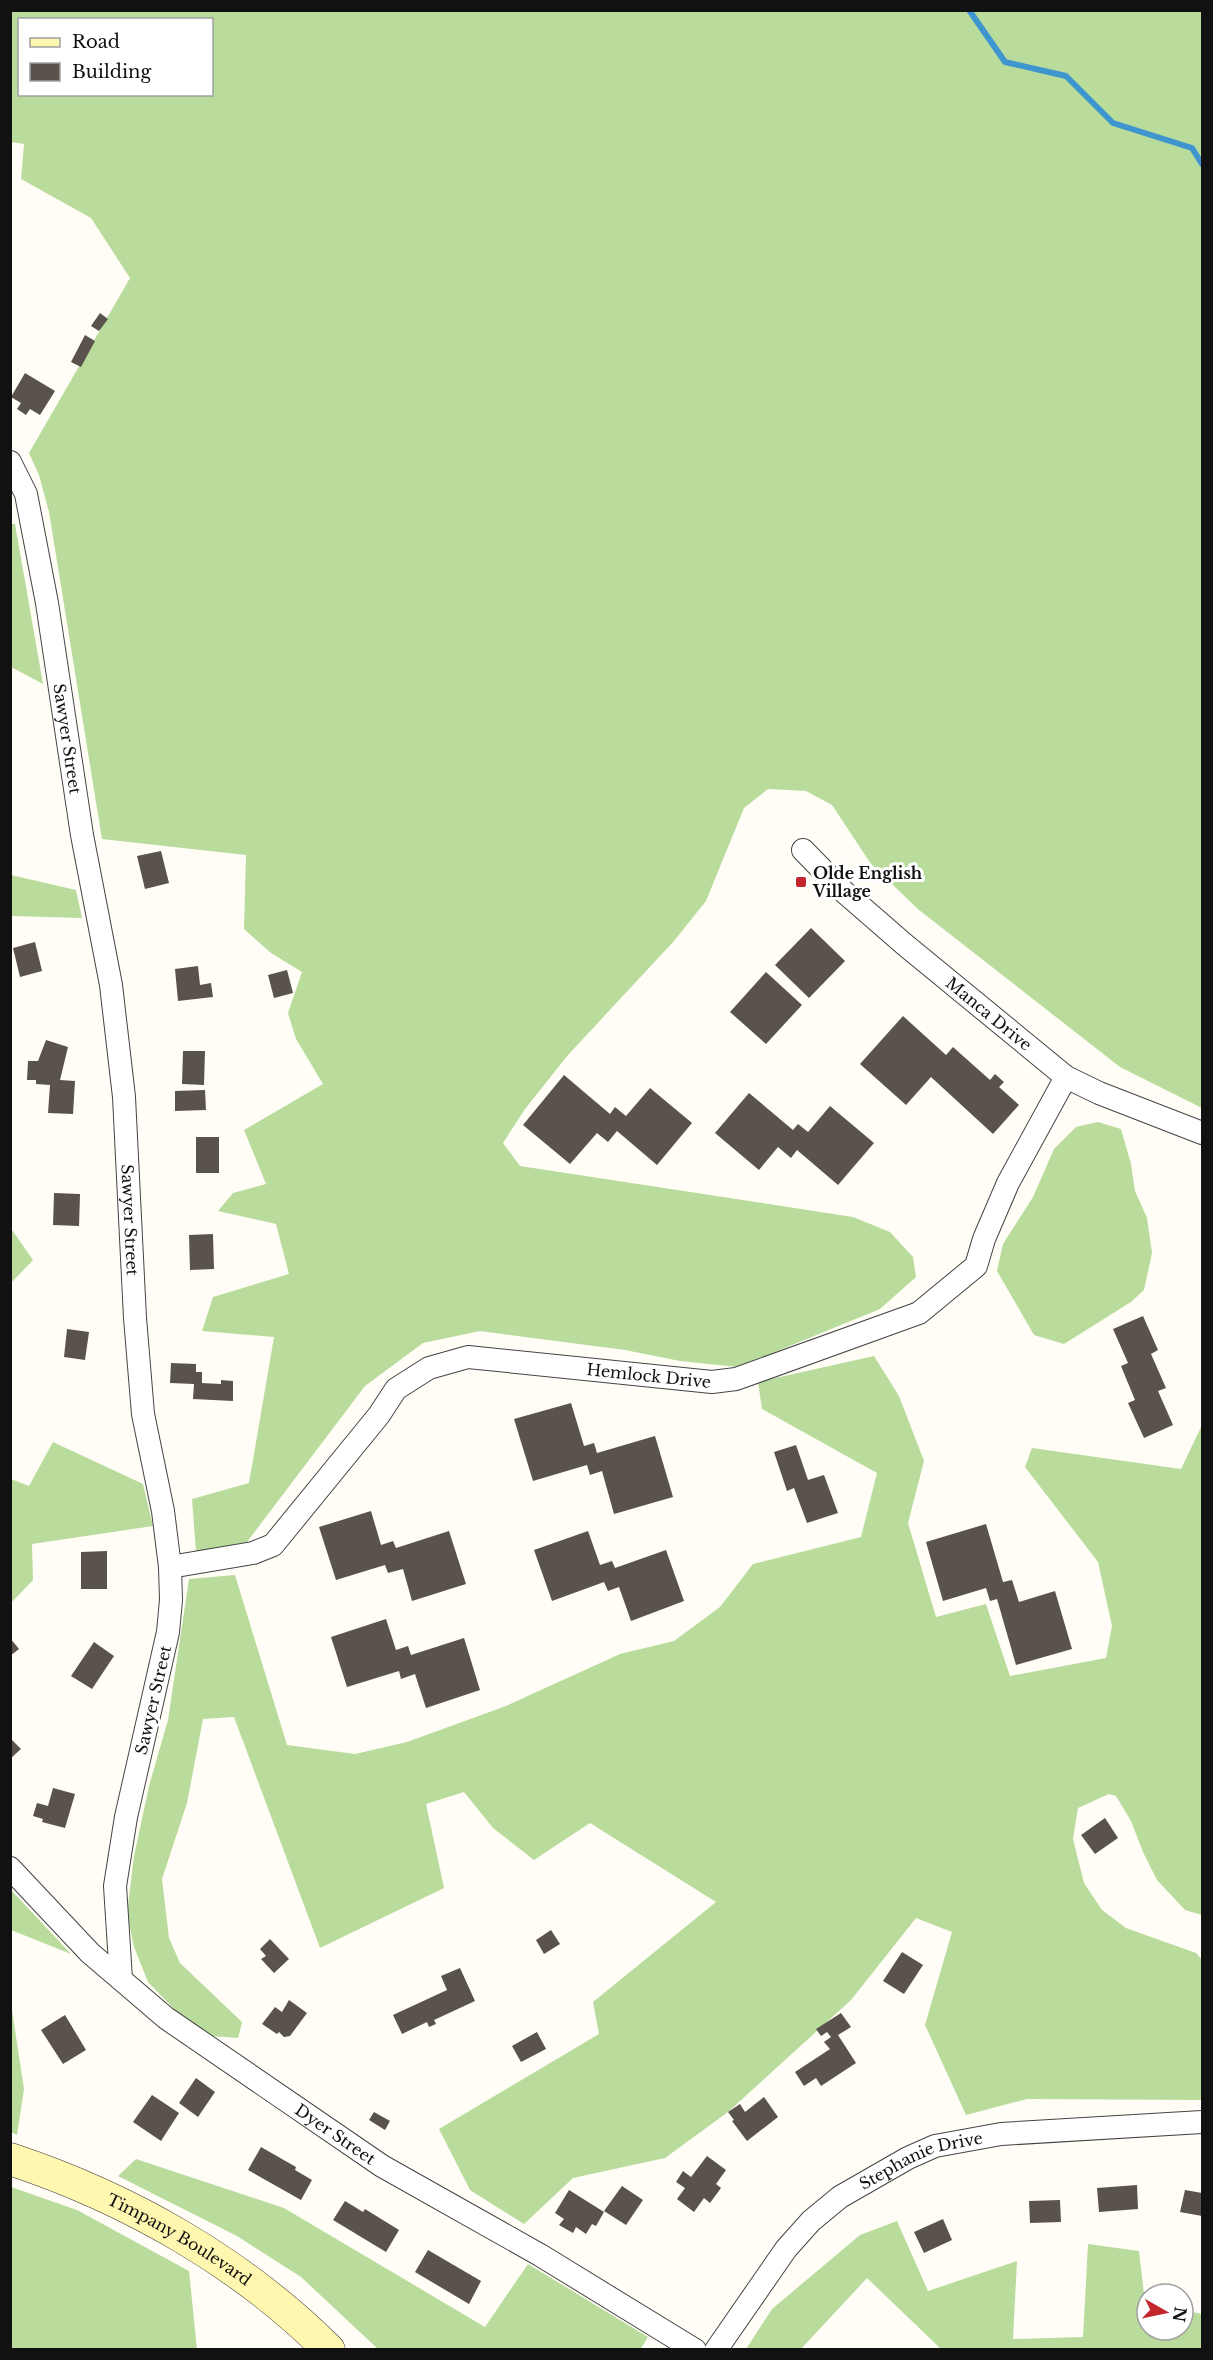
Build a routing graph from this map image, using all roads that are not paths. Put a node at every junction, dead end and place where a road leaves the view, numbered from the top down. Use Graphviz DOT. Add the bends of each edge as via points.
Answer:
graph roads {
  1 [pos="10,462"];
  2 [pos="803,850"];
  3 [pos="1066,1077"];
  4 [pos="1203,1133"];
  5 [pos="170,1568"];
  6 [pos="10,1868"];
  7 [pos="121,1979"];
  8 [pos="1203,2122"];
  9 [pos="10,2159"];
  10 [pos="329,2349"];
  11 [pos="695,2349"];
  12 [pos="716,2349"];
  1 -- 5 [label="street, Sawyer Street" via="26,494 111,986 124,1097 143,1414"];
  2 -- 3 [label="street, Manca Drive" via="897,938"];
  3 -- 4 [label="street, Manca Drive"];
  3 -- 5 [label="street, Hemlock Drive" via="1004,1192 976,1266 919,1313 736,1379 712,1382 468,1356 429,1368 396,1389 273,1545 253,1553"];
  5 -- 7 [label="street, Sawyer Street" via="168,1632 126,1817 115,1886"];
  6 -- 7 [label="street, Dyer Street" via="90,1953"];
  7 -- 11 [label="street, Dyer Street" via="166,2018 382,2166"];
  8 -- 12 [label="street, Stephanie Drive" via="1001,2134 935,2146 908,2158 840,2197 811,2221 786,2249"];
  9 -- 10 [label="main road, Timpany Boulevard" via="101,2195 170,2230 259,2289"];
}
